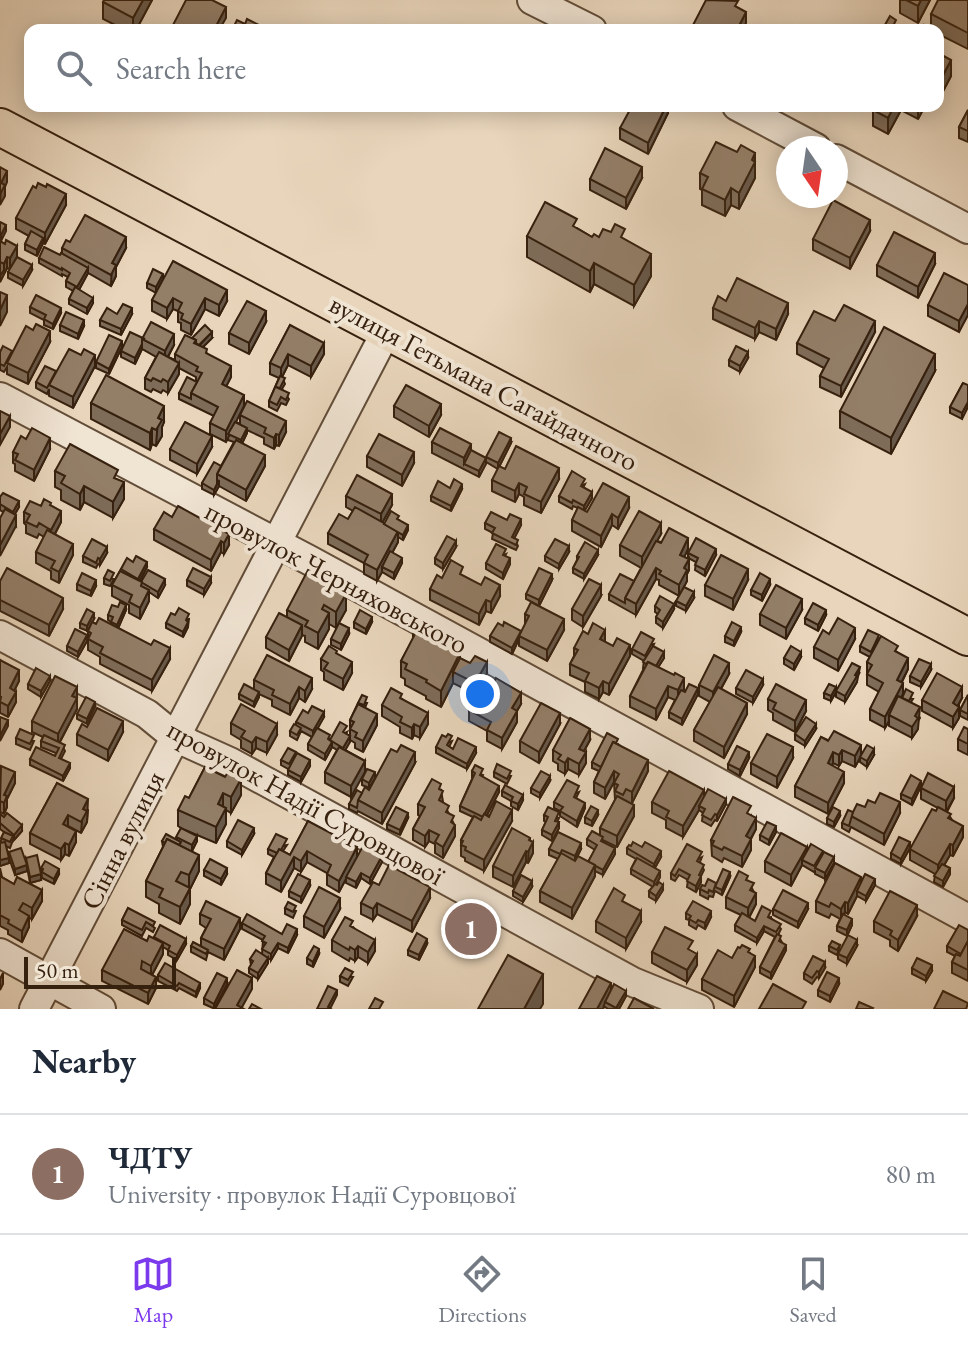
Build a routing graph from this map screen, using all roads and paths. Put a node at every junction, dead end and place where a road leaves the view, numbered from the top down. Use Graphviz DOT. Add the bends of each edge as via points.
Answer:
graph roads {
  1 [pos="532,0"];
  2 [pos="580,24"];
  3 [pos="748,112"];
  4 [pos="0,127"];
  5 [pos="793,136"];
  6 [pos="848,165"];
  7 [pos="968,229"];
  8 [pos="387,330"];
  9 [pos="0,397"];
  10 [pos="276,543"];
  11 [pos="0,635"];
  12 [pos="968,637"];
  13 [pos="176,736"];
  14 [pos="968,919"];
  15 [pos="0,953"];
  16 [pos="49,980"];
  17 [pos="34,1009"];
  18 [pos="101,1009"];
  19 [pos="699,1009"];
  1 -- 2 [label="street"];
  3 -- 5 [label="street"];
  4 -- 8 [label="main road, вулиця Гетьмана Сагайдачного"];
  6 -- 7 [label="street"];
  8 -- 10 [label="street, Сінна вулиця"];
  8 -- 12 [label="main road, вулиця Гетьмана Сагайдачного"];
  9 -- 10 [label="street, провулок Черняховського"];
  10 -- 13 [label="street, Сінна вулиця"];
  10 -- 14 [label="street, провулок Черняховського"];
  11 -- 13 [label="street, провулок Надії Суровцової" via="147,714"];
  13 -- 16 [label="street, Сінна вулиця"];
  13 -- 19 [label="street, провулок Надії Суровцової" via="633,982"];
  15 -- 16 [label="street"];
  16 -- 17 [label="street, Сінна вулиця"];
  16 -- 18 [label="street"];
}
